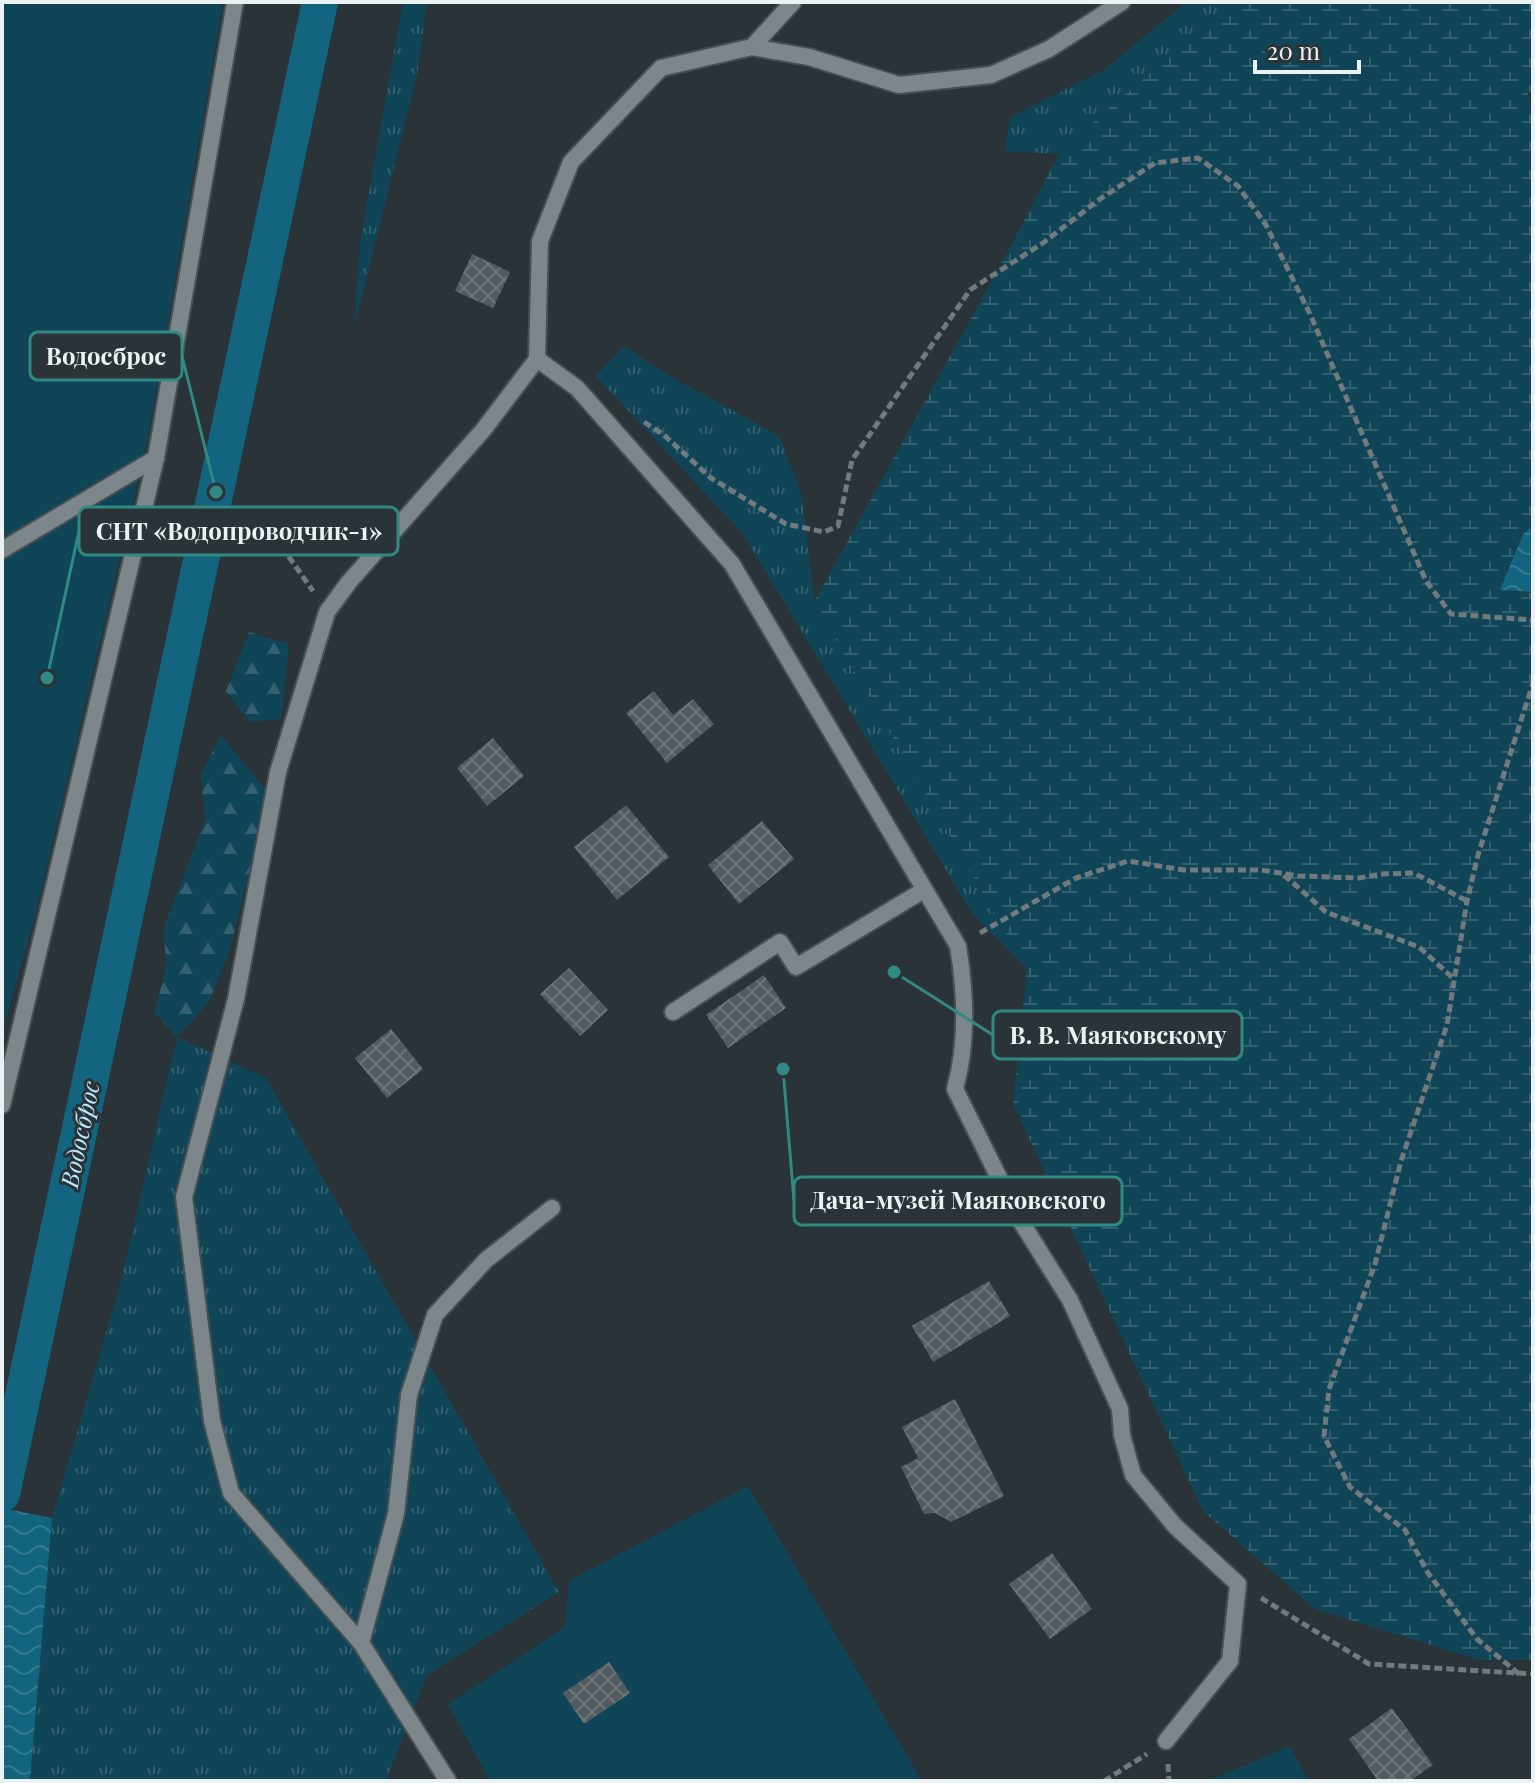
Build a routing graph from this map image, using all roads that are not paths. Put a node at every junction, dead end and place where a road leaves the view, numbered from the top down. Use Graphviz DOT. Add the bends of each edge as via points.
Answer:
graph roads {
  1 [pos="235,2"];
  2 [pos="793,2"];
  3 [pos="1122,2"];
  4 [pos="752,47"];
  5 [pos="537,359"];
  6 [pos="156,458"];
  7 [pos="2,550"];
  8 [pos="924,890"];
  9 [pos="673,1012"];
  10 [pos="8,1048"];
  11 [pos="2,1105"];
  12 [pos="552,1208"];
  13 [pos="361,1643"];
  14 [pos="1166,1741"];
  15 [pos="448,1781"];
  1 -- 6 [label="lane"];
  2 -- 4 [label="lane"];
  3 -- 4 [label="lane" via="1049,49 991,75 899,85 809,57"];
  4 -- 5 [label="lane" via="661,68 571,162 540,241"];
  5 -- 8 [label="lane" via="577,388 732,564"];
  5 -- 13 [label="lane" via="327,612 278,772 236,999 184,1197 212,1421 231,1493"];
  6 -- 7 [label="lane"];
  6 -- 10 [label="lane"];
  8 -- 9 [label="lane" via="796,967 780,942"];
  8 -- 14 [label="lane" via="958,946 964,980 964,1057 955,1089 1095,1354 1120,1409 1133,1475 1175,1526 1238,1584 1230,1661"];
  10 -- 11 [label="lane"];
  12 -- 13 [label="lane" via="486,1260 435,1315 409,1395 396,1514"];
  13 -- 15 [label="lane"];
}
